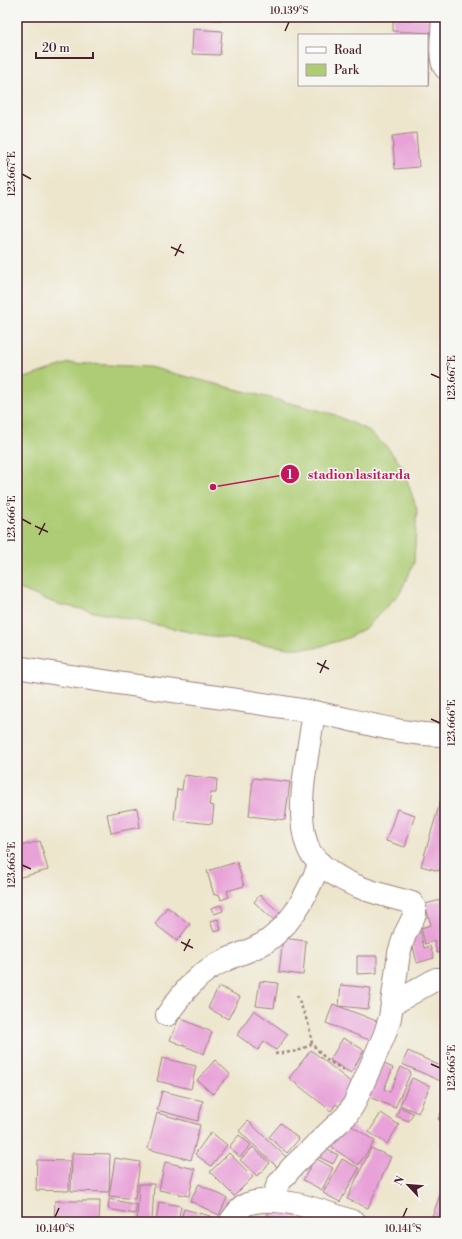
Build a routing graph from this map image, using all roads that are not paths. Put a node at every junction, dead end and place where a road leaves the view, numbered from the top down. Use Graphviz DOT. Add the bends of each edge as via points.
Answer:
graph roads {
  1 [pos="444,17"];
  2 [pos="445,68"];
  3 [pos="17,667"];
  4 [pos="314,712"];
  5 [pos="445,735"];
  6 [pos="320,863"];
  7 [pos="445,979"];
  8 [pos="393,1004"];
  9 [pos="167,1015"];
  10 [pos="272,1200"];
  11 [pos="230,1222"];
  12 [pos="355,1222"];
  1 -- 2 [label="street" via="442,47"];
  3 -- 4 [label="street" via="89,680"];
  4 -- 5 [label="street" via="423,735"];
  4 -- 6 [label="street" via="303,792 302,821 310,852"];
  6 -- 8 [label="street" via="345,880 367,890 412,903 416,908 404,934 399,953"];
  6 -- 9 [label="street" via="302,903 286,924 270,939 201,974 185,990"];
  7 -- 8 [label="street" via="436,979"];
  8 -- 10 [label="street" via="384,1036 347,1115 287,1172 278,1184"];
  10 -- 11 [label="street" via="246,1204"];
  10 -- 12 [label="street" via="288,1202"];
}
